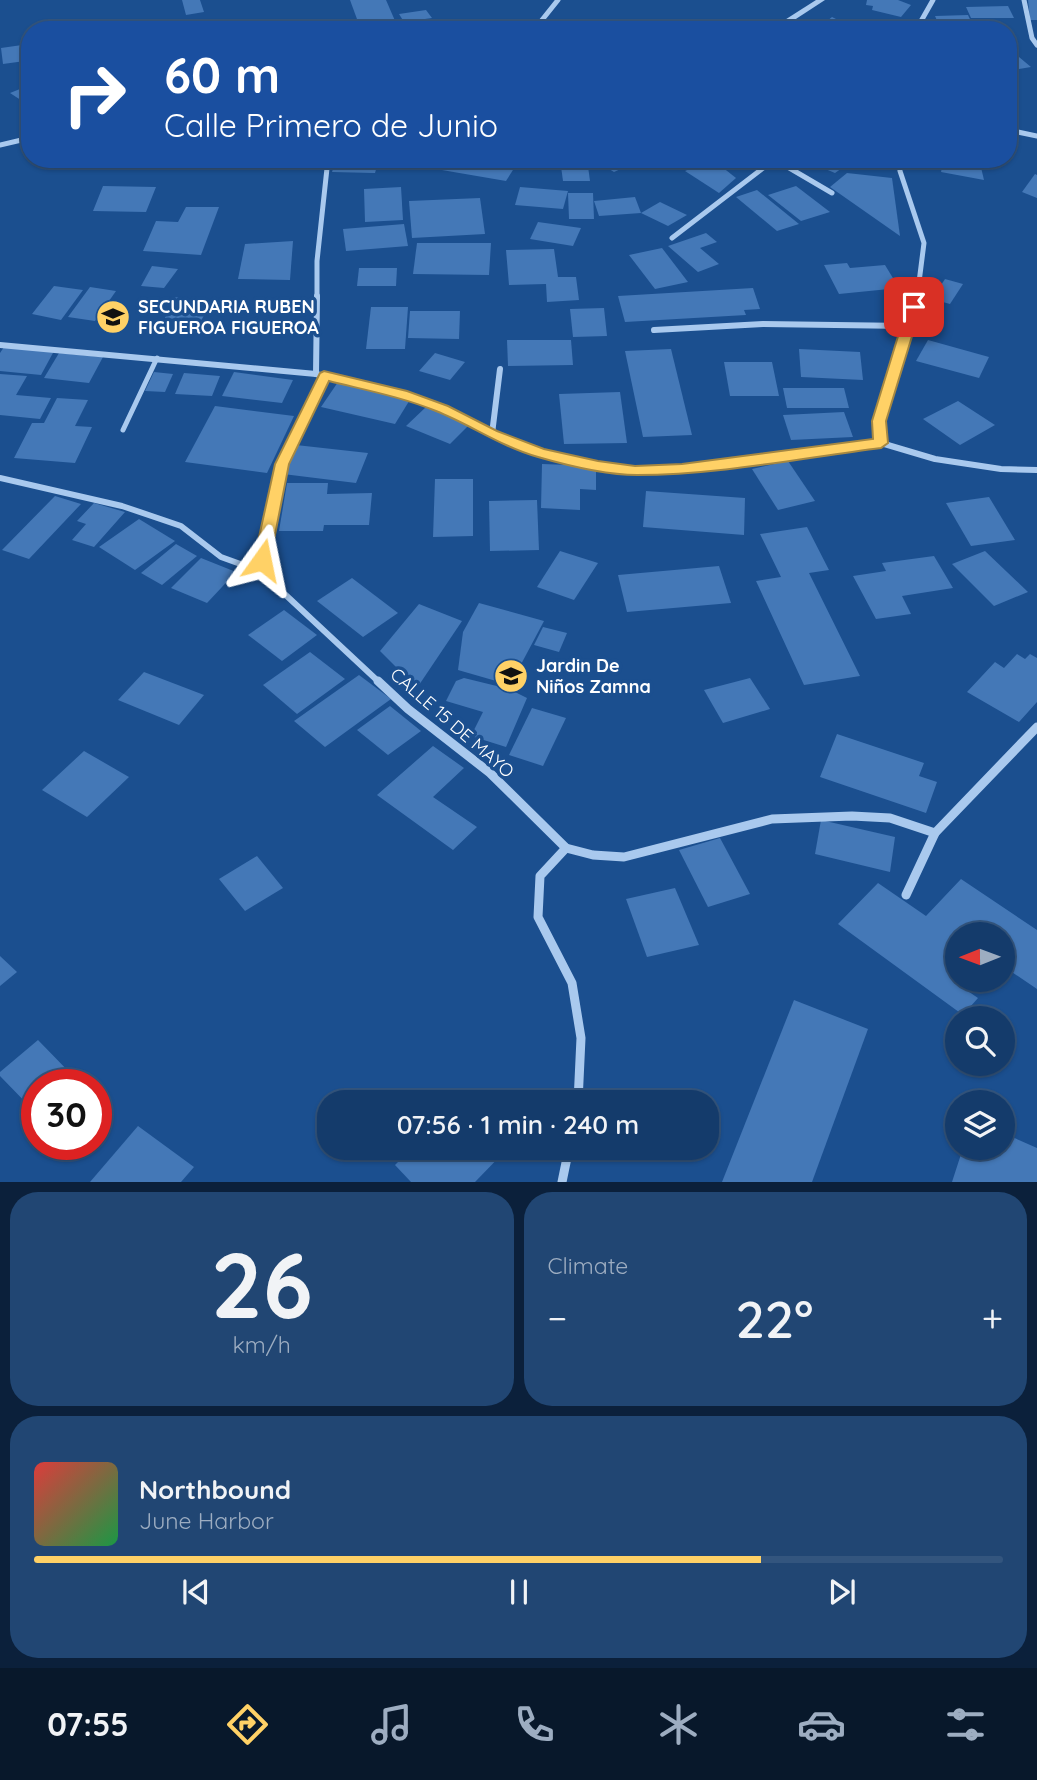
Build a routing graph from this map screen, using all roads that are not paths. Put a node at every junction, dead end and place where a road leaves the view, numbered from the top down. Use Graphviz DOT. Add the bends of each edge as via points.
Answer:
graph roads {
  1 [pos="558,0"];
  2 [pos="821,0"];
  3 [pos="933,0"];
  4 [pos="1024,0"];
  5 [pos="541,21"];
  6 [pos="787,21"];
  7 [pos="921,21"];
  8 [pos="1037,45"];
  9 [pos="1017,132"];
  10 [pos="1037,136"];
  11 [pos="21,140"];
  12 [pos="0,145"];
  13 [pos="327,168"];
  14 [pos="763,168"];
  15 [pos="790,168"];
  16 [pos="900,168"];
  17 [pos="832,193"];
  18 [pos="673,238"];
  19 [pos="908,326"];
  20 [pos="654,330"];
  21 [pos="0,345"];
  22 [pos="157,358"];
  23 [pos="500,369"];
  24 [pos="316,374"];
  25 [pos="324,376"];
  26 [pos="123,430"];
  27 [pos="492,434"];
  28 [pos="881,443"];
  29 [pos="1037,470"];
  30 [pos="0,478"];
  31 [pos="260,571"];
  32 [pos="1037,727"];
  33 [pos="935,833"];
  34 [pos="566,848"];
  35 [pos="906,895"];
  36 [pos="579,1090"];
  37 [pos="566,1160"];
  38 [pos="562,1181"];
  1 -- 5 [label="street"];
  2 -- 6 [label="street"];
  3 -- 7 [label="street"];
  4 -- 8 [label="street"];
  9 -- 10 [label="street"];
  11 -- 12 [label="street"];
  13 -- 24 [label="street" via="317,261"];
  14 -- 18 [label="street"];
  15 -- 17 [label="street"];
  16 -- 19 [label="street" via="925,243 920,289"];
  19 -- 20 [label="street" via="763,324"];
  19 -- 28 [label="street" via="879,421"];
  21 -- 22 [label="street"];
  22 -- 24 [label="street"];
  22 -- 26 [label="street"];
  23 -- 27 [label="street"];
  24 -- 25 [label="street"];
  25 -- 27 [label="street" via="402,394"];
  25 -- 31 [label="street" via="282,464"];
  27 -- 28 [label="street" via="540,453 635,470"];
  28 -- 29 [label="street" via="935,459 1001,470"];
  30 -- 31 [label="street, CALLE 15 DE MAYO" via="122,506 181,526 221,557"];
  31 -- 34 [label="street, CALLE 15 DE MAYO" via="408,709 490,773"];
  32 -- 33 [label="street"];
  33 -- 34 [label="street, CALLE 15 DE MAYO" via="890,818 772,819 624,857"];
  33 -- 35 [label="street"];
  34 -- 36 [label="street" via="540,876 538,917 572,983 581,1038"];
  37 -- 38 [label="street"];
}
